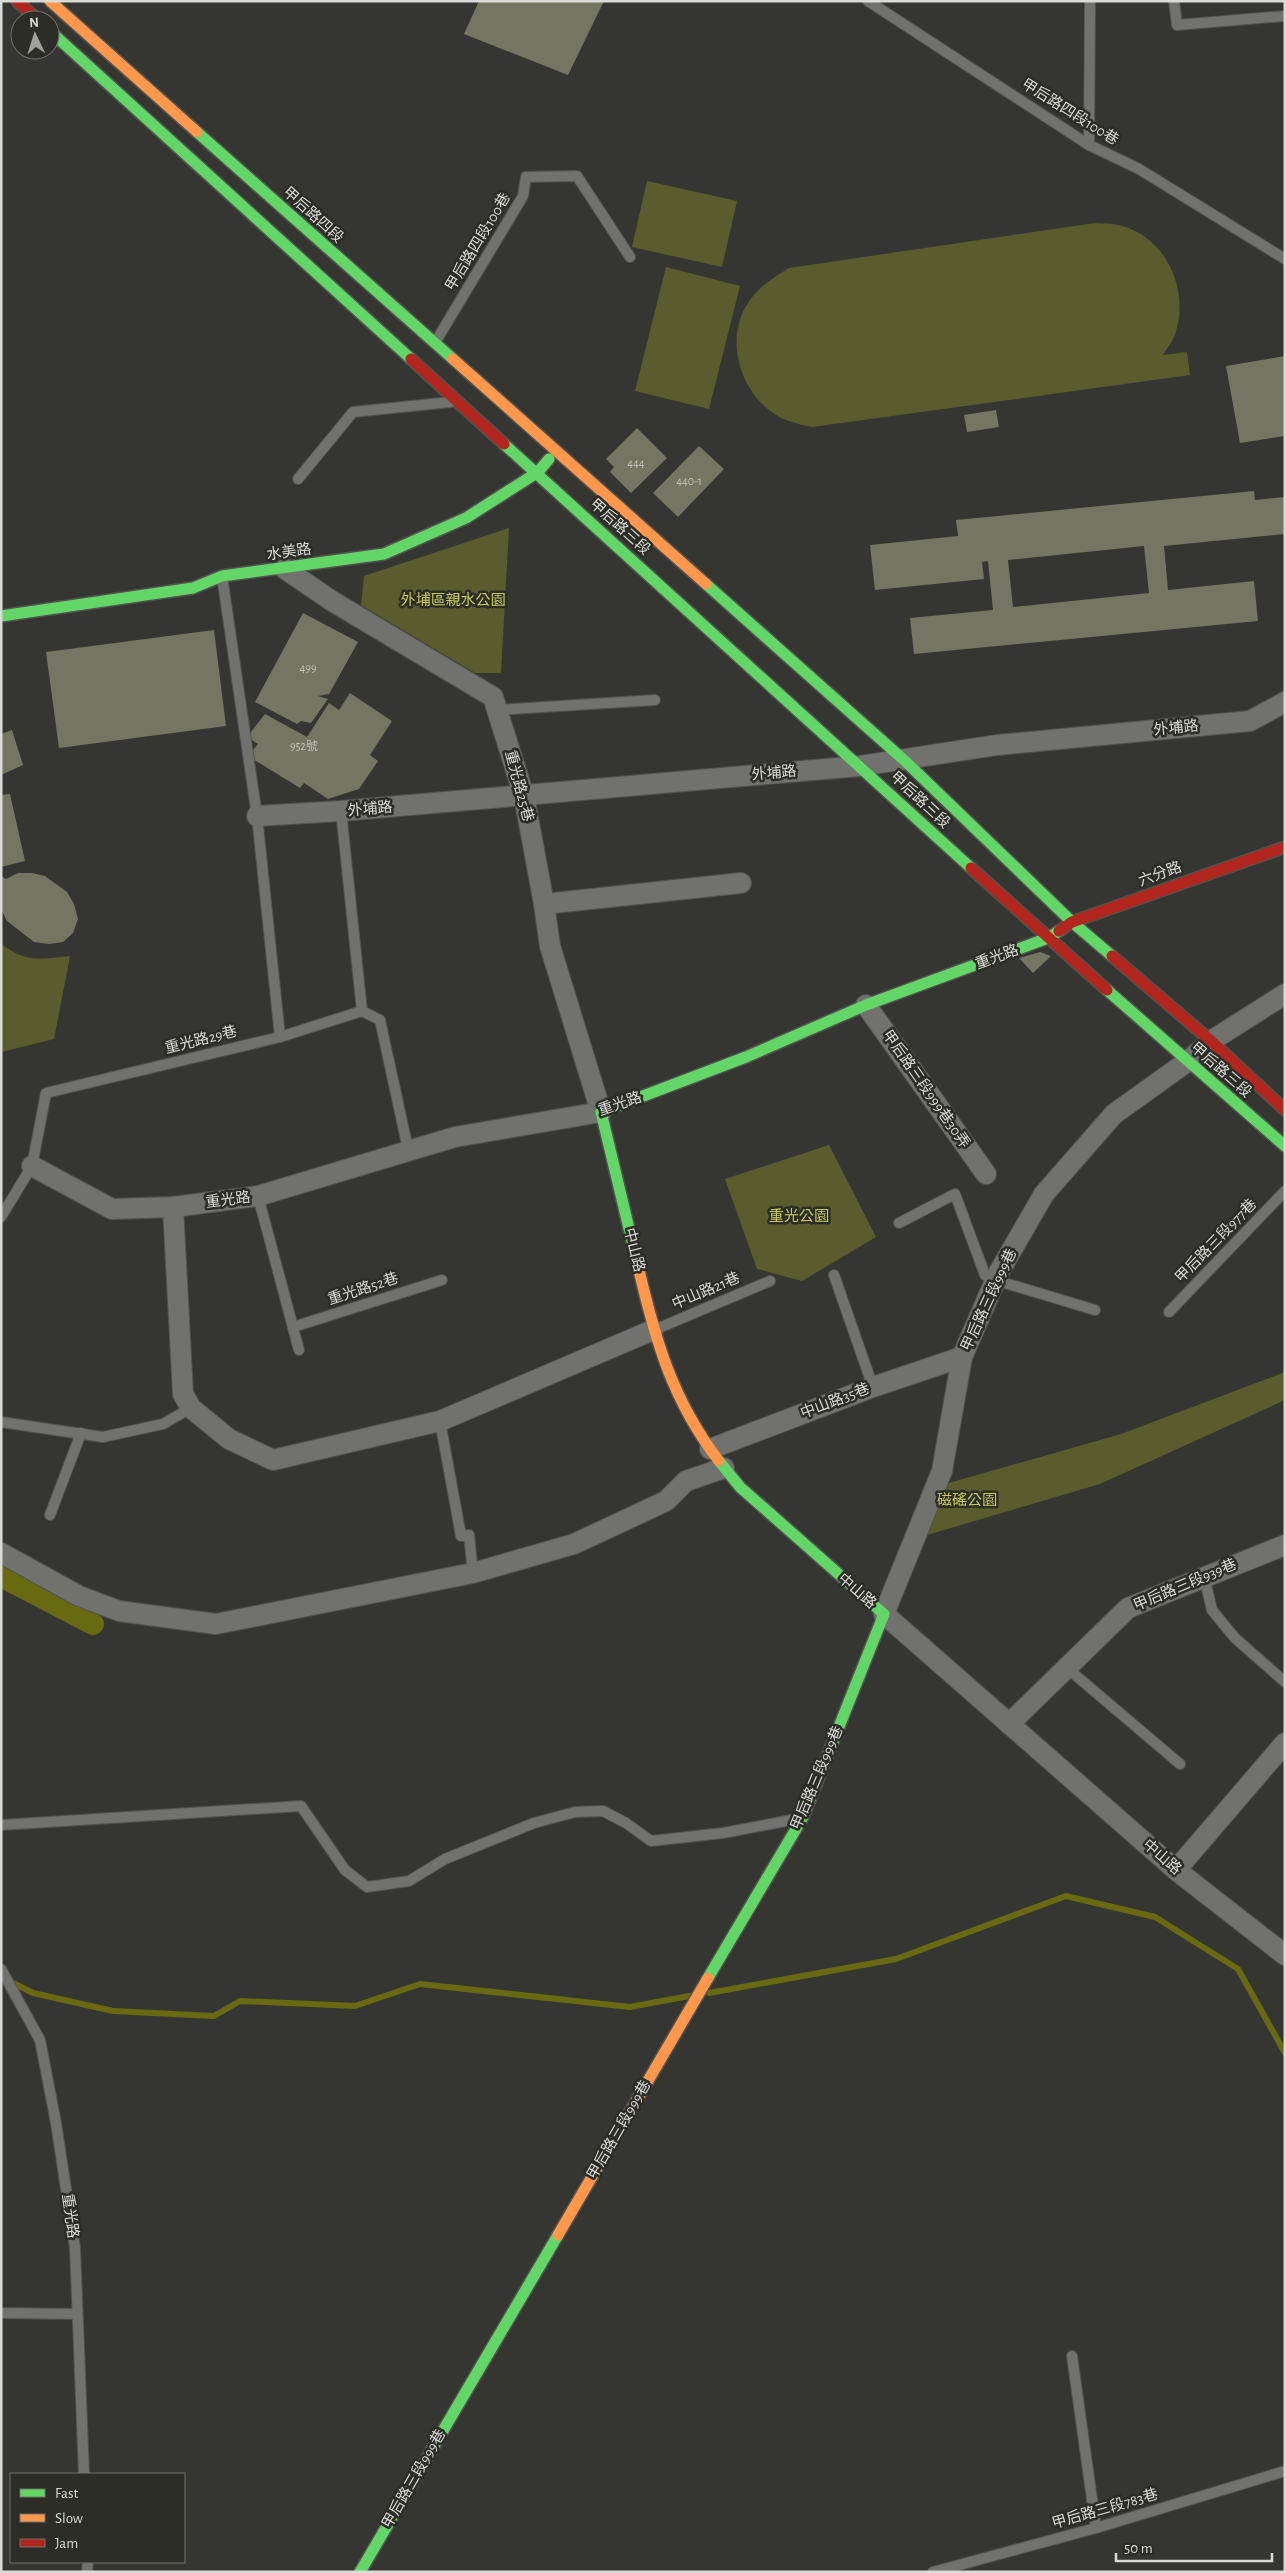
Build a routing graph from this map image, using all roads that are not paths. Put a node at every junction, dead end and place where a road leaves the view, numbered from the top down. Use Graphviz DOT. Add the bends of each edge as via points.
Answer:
graph roads {
  1 [pos="17,1"];
  2 [pos="50,1"];
  3 [pos="868,1"];
  4 [pos="1090,1"];
  5 [pos="1174,1"];
  6 [pos="27,10"];
  7 [pos="1285,16"];
  8 [pos="60,40"];
  9 [pos="1090,146"];
  10 [pos="630,257"];
  11 [pos="1285,259"];
  12 [pos="434,344"];
  13 [pos="460,401"];
  14 [pos="556,452"];
  15 [pos="538,472"];
  16 [pos="298,480"];
  17 [pos="285,569"];
  18 [pos="222,576"];
  19 [pos="1,616"];
  20 [pos="655,700"];
  21 [pos="1285,702"];
  22 [pos="497,710"];
  23 [pos="904,760"];
  24 [pos="860,766"];
  25 [pos="524,796"];
  26 [pos="341,811"];
  27 [pos="257,816"];
  28 [pos="1285,847"];
  29 [pos="741,883"];
  30 [pos="544,904"];
  31 [pos="1072,922"];
  32 [pos="1048,938"];
  33 [pos="1285,994"];
  34 [pos="866,1005"];
  35 [pos="362,1011"];
  36 [pos="280,1036"];
  37 [pos="1211,1041"];
  38 [pos="1188,1061"];
  39 [pos="1285,1110"];
  40 [pos="601,1112"];
  41 [pos="1285,1146"];
  42 [pos="408,1149"];
  43 [pos="32,1166"];
  44 [pos="986,1174"];
  45 [pos="1285,1191"];
  46 [pos="258,1196"];
  47 [pos="173,1207"];
  48 [pos="1,1217"];
  49 [pos="899,1223"];
  50 [pos="834,1275"];
  51 [pos="442,1280"];
  52 [pos="770,1280"];
  53 [pos="995,1280"];
  54 [pos="1095,1310"];
  55 [pos="1169,1312"];
  56 [pos="293,1327"];
  57 [pos="653,1330"];
  58 [pos="299,1350"];
  59 [pos="962,1357"];
  60 [pos="873,1387"];
  61 [pos="191,1408"];
  62 [pos="440,1421"];
  63 [pos="1,1422"];
  64 [pos="81,1433"];
  65 [pos="710,1449"];
  66 [pos="724,1468"];
  67 [pos="50,1515"];
  68 [pos="1285,1545"];
  69 [pos="1,1553"];
  70 [pos="473,1573"];
  71 [pos="1204,1576"];
  72 [pos="884,1614"];
  73 [pos="1067,1668"];
  74 [pos="1285,1682"];
  75 [pos="1010,1724"];
  76 [pos="1285,1743"];
  77 [pos="1180,1764"];
  78 [pos="803,1817"];
  79 [pos="1,1825"];
  80 [pos="1176,1870"];
  81 [pos="1282,1946"];
  82 [pos="1,1969"];
  83 [pos="1,2312"];
  84 [pos="76,2314"];
  85 [pos="1072,2356"];
  86 [pos="1285,2471"];
  87 [pos="84,2473"];
  88 [pos="1096,2528"];
  89 [pos="360,2572"];
  90 [pos="933,2572"];
  1 -- 6 [label="street"];
  2 -- 12 [label="street, 甲后路四段"];
  3 -- 9 [label="lane, 甲后路四段100巷"];
  4 -- 9 [label="lane"];
  5 -- 7 [label="lane" via="1177,26"];
  8 -- 13 [label="street"];
  9 -- 11 [label="lane, 甲后路四段100巷" via="1138,169"];
  10 -- 12 [label="lane, 甲后路四段100巷" via="577,176 526,177 523,196"];
  12 -- 14 [label="street, 甲后路四段"];
  13 -- 15 [label="street"];
  13 -- 16 [label="lane" via="353,412"];
  14 -- 15 [label="street, 水美路"];
  14 -- 23 [label="street, 甲后路三段"];
  15 -- 17 [label="street, 水美路" via="466,518 384,554"];
  15 -- 24 [label="street, 甲后路三段"];
  17 -- 18 [label="street, 水美路"];
  17 -- 22 [label="street, 重光路25巷" via="332,601 493,697"];
  18 -- 19 [label="street, 水美路" via="194,588"];
  18 -- 27 [label="lane"];
  20 -- 22 [label="lane"];
  21 -- 23 [label="street, 外埔路" via="1250,721 997,745"];
  22 -- 25 [label="street, 重光路25巷"];
  23 -- 24 [label="street, 外埔路"];
  23 -- 31 [label="street, 甲后路三段"];
  24 -- 25 [label="street, 外埔路"];
  24 -- 32 [label="street, 甲后路三段"];
  25 -- 26 [label="street, 外埔路"];
  25 -- 30 [label="street, 重光路25巷"];
  26 -- 27 [label="street, 外埔路"];
  26 -- 35 [label="lane"];
  27 -- 36 [label="lane"];
  28 -- 31 [label="street, 六分路"];
  29 -- 30 [label="street"];
  30 -- 40 [label="street, 重光路25巷" via="550,946"];
  31 -- 32 [label="street, 六分路"];
  31 -- 37 [label="street, 甲后路三段"];
  32 -- 34 [label="street, 重光路"];
  32 -- 38 [label="street, 甲后路三段"];
  33 -- 37 [label="street, 甲后路三段999巷"];
  34 -- 40 [label="street, 重光路" via="746,1058"];
  34 -- 44 [label="street, 甲后路三段999巷30弄"];
  35 -- 36 [label="lane, 重光路29巷"];
  35 -- 42 [label="lane" via="380,1020"];
  36 -- 43 [label="lane, 重光路29巷" via="46,1093"];
  37 -- 38 [label="street, 甲后路三段999巷"];
  37 -- 39 [label="street, 甲后路三段"];
  38 -- 41 [label="street, 甲后路三段"];
  38 -- 53 [label="street, 甲后路三段999巷" via="1114,1114 1044,1194"];
  40 -- 42 [label="street, 重光路" via="512,1125"];
  40 -- 57 [label="street, 中山路"];
  42 -- 46 [label="street, 重光路"];
  43 -- 47 [label="street, 重光路" via="112,1209"];
  43 -- 48 [label="lane"];
  45 -- 55 [label="lane, 甲后路三段977巷"];
  46 -- 47 [label="street, 重光路"];
  46 -- 56 [label="lane"];
  47 -- 61 [label="street" via="183,1394"];
  49 -- 53 [label="lane" via="955,1194 985,1275"];
  50 -- 60 [label="lane"];
  51 -- 56 [label="lane, 重光路52巷"];
  52 -- 57 [label="lane, 中山路21巷"];
  53 -- 54 [label="lane"];
  53 -- 59 [label="street, 甲后路三段999巷"];
  56 -- 58 [label="lane"];
  57 -- 62 [label="street"];
  57 -- 65 [label="street, 中山路" via="676,1394"];
  59 -- 60 [label="street, 中山路35巷"];
  59 -- 72 [label="street, 甲后路三段999巷" via="942,1471"];
  60 -- 65 [label="street, 中山路35巷"];
  61 -- 62 [label="street" via="229,1439 272,1460"];
  61 -- 64 [label="lane" via="164,1424 103,1437"];
  62 -- 70 [label="lane" via="461,1536 470,1535"];
  63 -- 64 [label="lane"];
  64 -- 67 [label="lane"];
  65 -- 66 [label="street, 中山路"];
  66 -- 70 [label="street" via="686,1481 666,1501 574,1544"];
  66 -- 72 [label="street, 中山路" via="740,1487"];
  68 -- 71 [label="street, 甲后路三段939巷"];
  69 -- 70 [label="street" via="79,1596 119,1611 216,1624"];
  71 -- 73 [label="street, 甲后路三段939巷" via="1128,1608"];
  71 -- 74 [label="lane" via="1212,1610 1235,1638"];
  72 -- 75 [label="street, 中山路"];
  72 -- 78 [label="street, 甲后路三段999巷"];
  73 -- 75 [label="street, 甲后路三段939巷"];
  73 -- 77 [label="lane"];
  75 -- 80 [label="street, 中山路"];
  76 -- 80 [label="street"];
  78 -- 79 [label="lane" via="723,1833 651,1841 603,1811 575,1812 534,1823 445,1859 409,1881 367,1887 345,1870 301,1806"];
  78 -- 89 [label="street, 甲后路三段999巷"];
  80 -- 81 [label="street, 中山路"];
  82 -- 84 [label="lane, 重光路" via="40,2040 75,2248"];
  83 -- 84 [label="lane"];
  84 -- 87 [label="lane, 重光路"];
  85 -- 88 [label="lane"];
  86 -- 88 [label="lane, 甲后路三段783巷"];
  88 -- 90 [label="lane, 甲后路三段783巷"];
}
